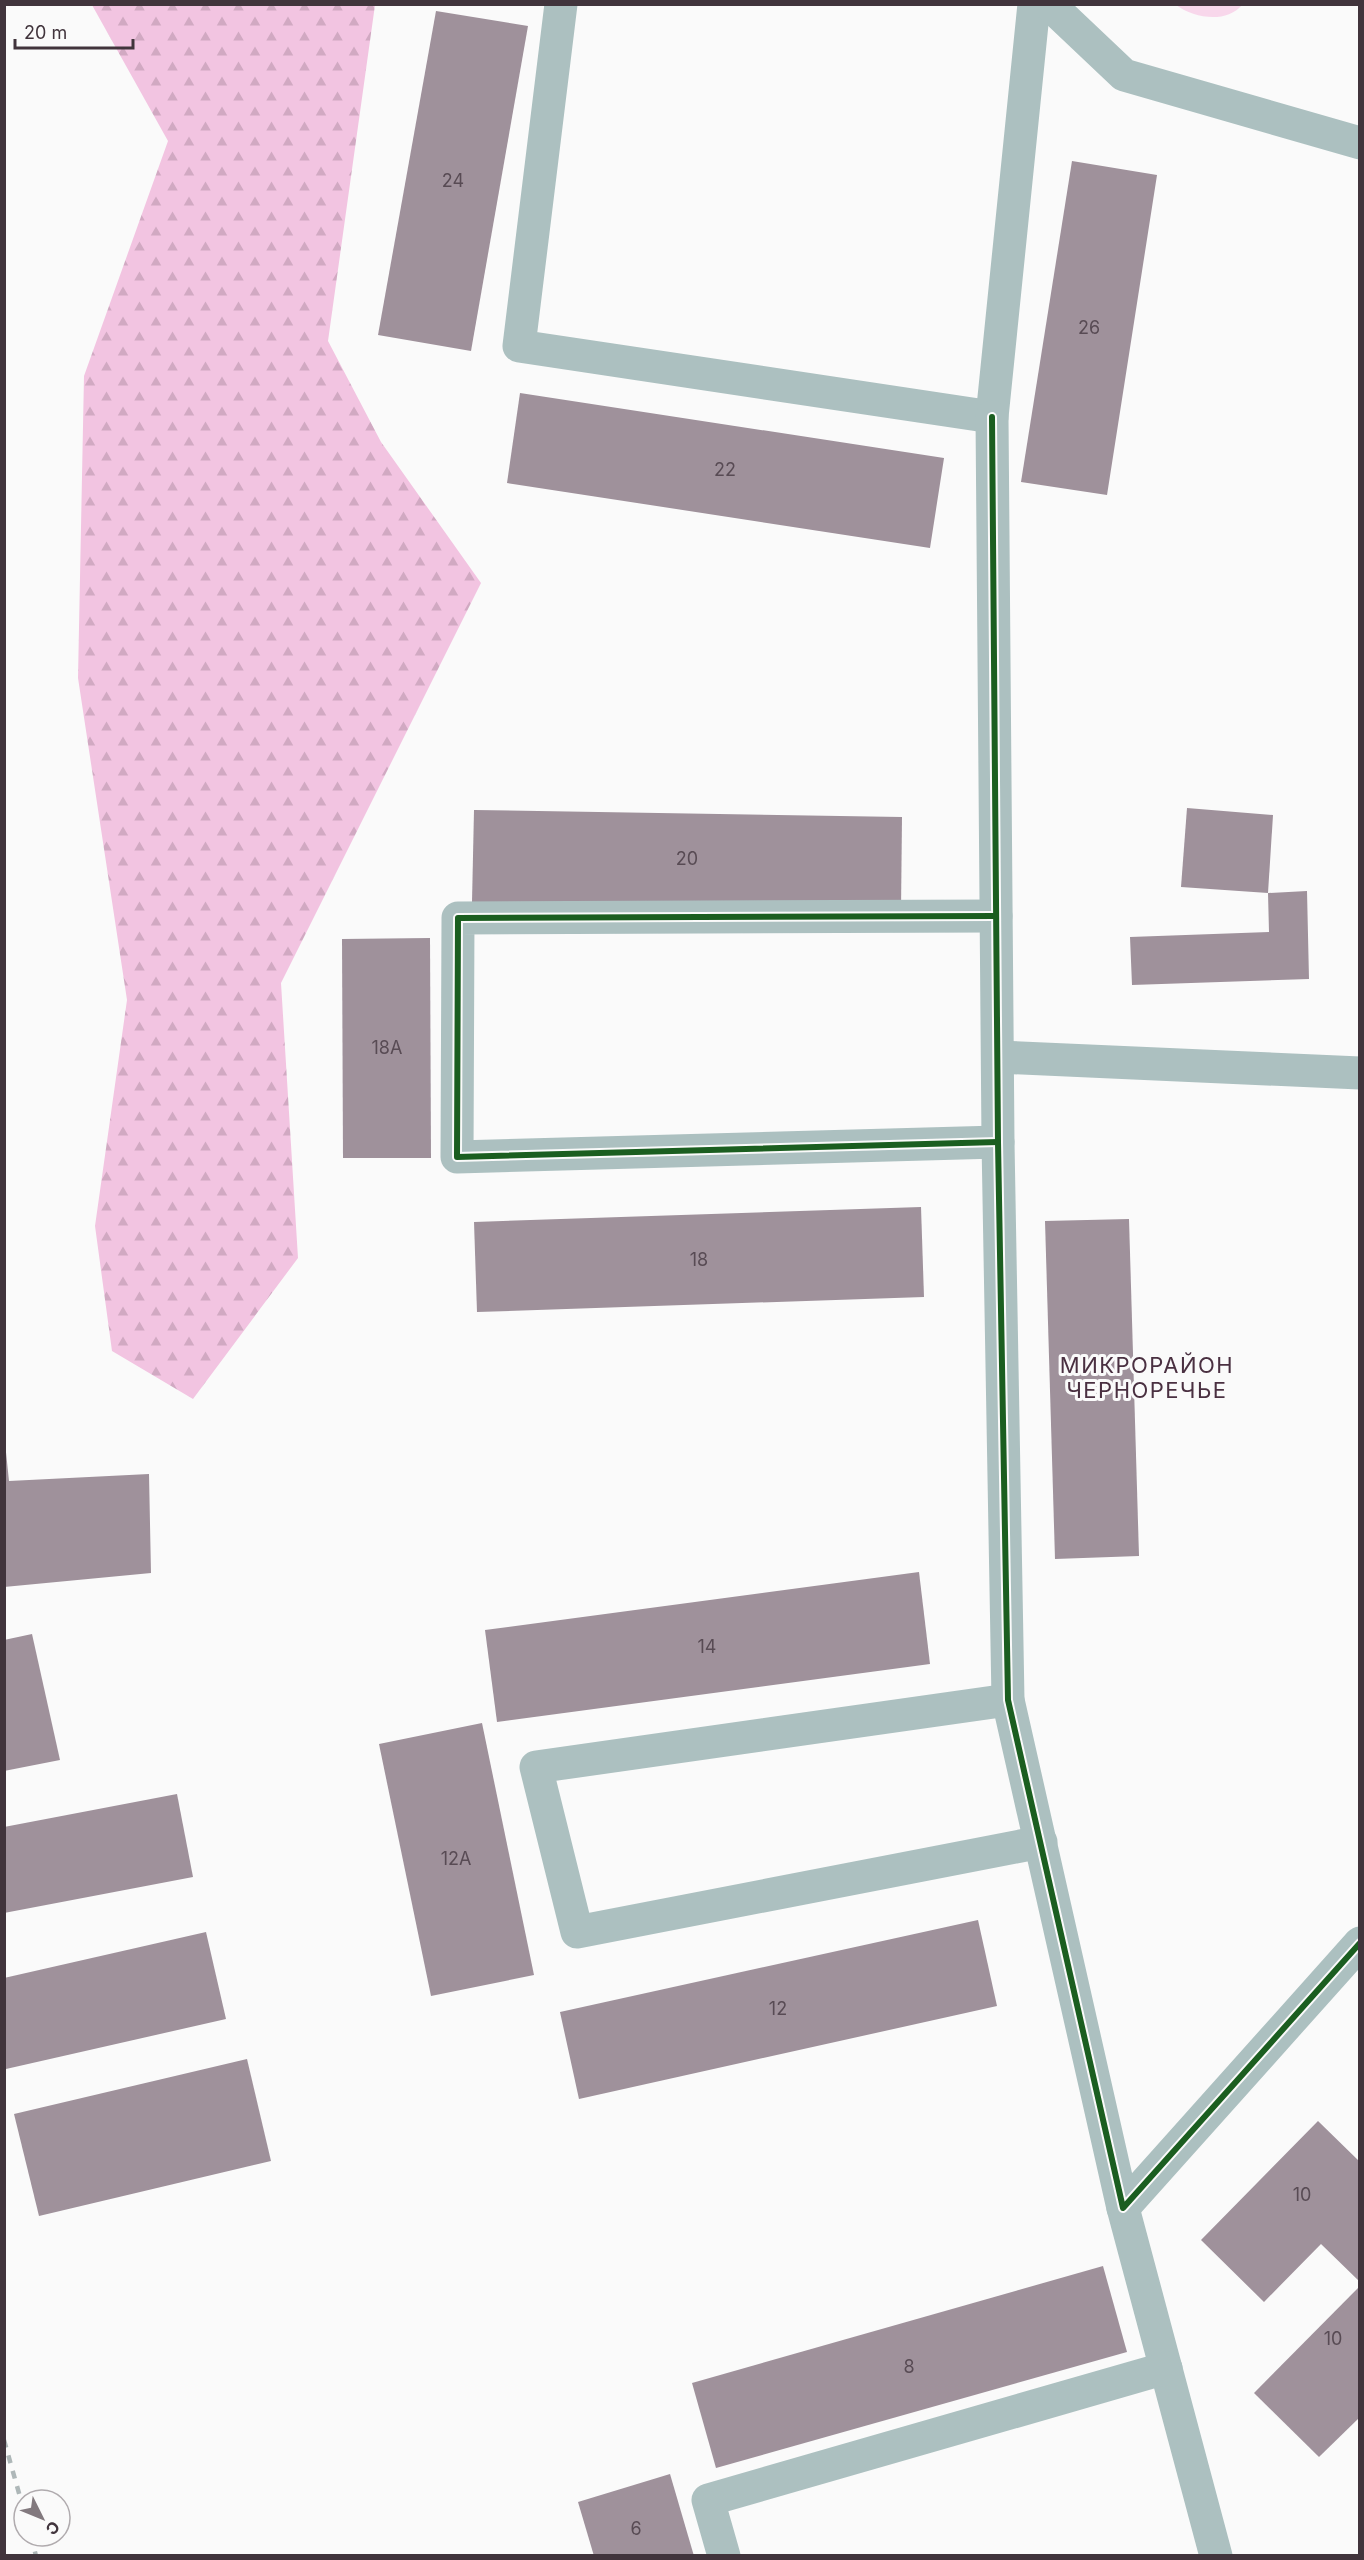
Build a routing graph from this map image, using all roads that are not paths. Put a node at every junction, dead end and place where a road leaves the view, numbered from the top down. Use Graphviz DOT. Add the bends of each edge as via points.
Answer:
graph roads {
  1 [pos="561,4"];
  2 [pos="1034,4"];
  3 [pos="1048,4"];
  4 [pos="1359,143"];
  5 [pos="992,417"];
  6 [pos="996,916"];
  7 [pos="998,1057"];
  8 [pos="1359,1073"];
  9 [pos="998,1142"];
  10 [pos="1008,1700"];
  11 [pos="1041,1842"];
  12 [pos="1359,1943"];
  13 [pos="1123,2208"];
  14 [pos="1166,2368"];
  15 [pos="724,2556"];
  16 [pos="1216,2556"];
  1 -- 5 [label="street" via="519,346"];
  2 -- 5 [label="street"];
  3 -- 4 [label="street" via="1124,75"];
  5 -- 6 [label="street"];
  6 -- 7 [label="street"];
  6 -- 9 [label="street" via="458,918 457,1157"];
  7 -- 8 [label="street"];
  7 -- 9 [label="street"];
  9 -- 10 [label="street"];
  10 -- 11 [label="street"];
  10 -- 11 [label="street" via="536,1767 577,1932"];
  11 -- 13 [label="street"];
  12 -- 13 [label="street"];
  13 -- 14 [label="street"];
  14 -- 15 [label="street" via="708,2500"];
  14 -- 16 [label="street"];
}
